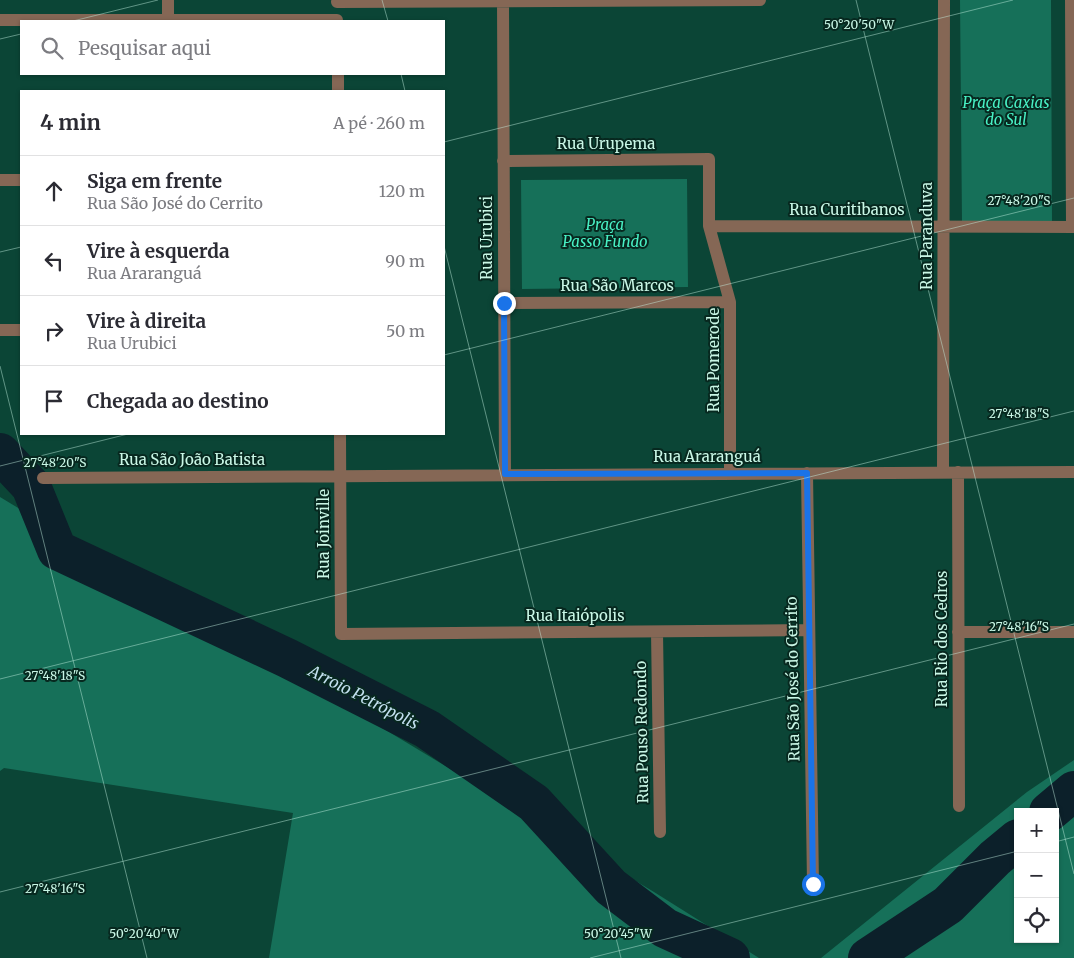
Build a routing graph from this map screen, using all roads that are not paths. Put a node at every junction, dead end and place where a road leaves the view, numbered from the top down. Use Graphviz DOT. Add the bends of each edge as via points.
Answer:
graph roads {
  1 [pos="168,0"];
  2 [pos="618,0"];
  3 [pos="760,0"];
  4 [pos="944,0"];
  5 [pos="1071,0"];
  6 [pos="337,1"];
  7 [pos="503,1"];
  8 [pos="0,20"];
  9 [pos="168,20"];
  10 [pos="338,20"];
  11 [pos="338,75"];
  12 [pos="338,90"];
  13 [pos="709,159"];
  14 [pos="503,161"];
  15 [pos="0,180"];
  16 [pos="20,180"];
  17 [pos="710,226"];
  18 [pos="943,227"];
  19 [pos="1073,227"];
  20 [pos="730,302"];
  21 [pos="504,303"];
  22 [pos="0,330"];
  23 [pos="20,330"];
  24 [pos="340,435"];
  25 [pos="943,472"];
  26 [pos="958,472"];
  27 [pos="1074,472"];
  28 [pos="730,473"];
  29 [pos="807,473"];
  30 [pos="505,474"];
  31 [pos="340,475"];
  32 [pos="43,478"];
  33 [pos="809,630"];
  34 [pos="657,632"];
  35 [pos="958,632"];
  36 [pos="1074,632"];
  37 [pos="341,634"];
  38 [pos="959,806"];
  39 [pos="660,832"];
  40 [pos="813,884"];
  1 -- 9 [label="street"];
  2 -- 3 [label="street"];
  2 -- 7 [label="street"];
  4 -- 18 [label="street, Rua Paranduva"];
  5 -- 19 [label="street"];
  6 -- 7 [label="street"];
  6 -- 10 [label="street"];
  7 -- 14 [label="street, Rua Urubici"];
  8 -- 9 [label="street"];
  11 -- 12 [label="street"];
  13 -- 14 [label="street, Rua Urupema"];
  13 -- 17 [label="street, Rua Pomerode"];
  14 -- 21 [label="street, Rua Urubici"];
  15 -- 16 [label="street"];
  17 -- 18 [label="street, Rua Curitibanos"];
  17 -- 20 [label="street, Rua Pomerode"];
  18 -- 19 [label="street, Rua Curitibanos"];
  18 -- 25 [label="street, Rua Paranduva"];
  20 -- 21 [label="street, Rua São Marcos"];
  20 -- 28 [label="street, Rua Pomerode"];
  21 -- 30 [label="street, Rua Urubici"];
  22 -- 23 [label="street"];
  24 -- 31 [label="street, Rua Joinville"];
  25 -- 26 [label="street, Rua Araranguá"];
  25 -- 29 [label="street, Rua Araranguá"];
  26 -- 27 [label="street, Rua Araranguá"];
  26 -- 35 [label="street, Rua Rio dos Cedros"];
  28 -- 29 [label="street, Rua Araranguá"];
  28 -- 30 [label="street, Rua Araranguá"];
  29 -- 33 [label="street, Rua São José do Cerrito"];
  30 -- 31 [label="street, Rua Araranguá"];
  31 -- 32 [label="street, Rua São João Batista"];
  31 -- 37 [label="street, Rua Joinville"];
  33 -- 34 [label="street, Rua Itaiópolis"];
  33 -- 40 [label="street, Rua São José do Cerrito"];
  34 -- 37 [label="street, Rua Itaiópolis"];
  34 -- 39 [label="street, Rua Pouso Redondo"];
  35 -- 36 [label="street"];
  35 -- 38 [label="street, Rua Rio dos Cedros"];
}
